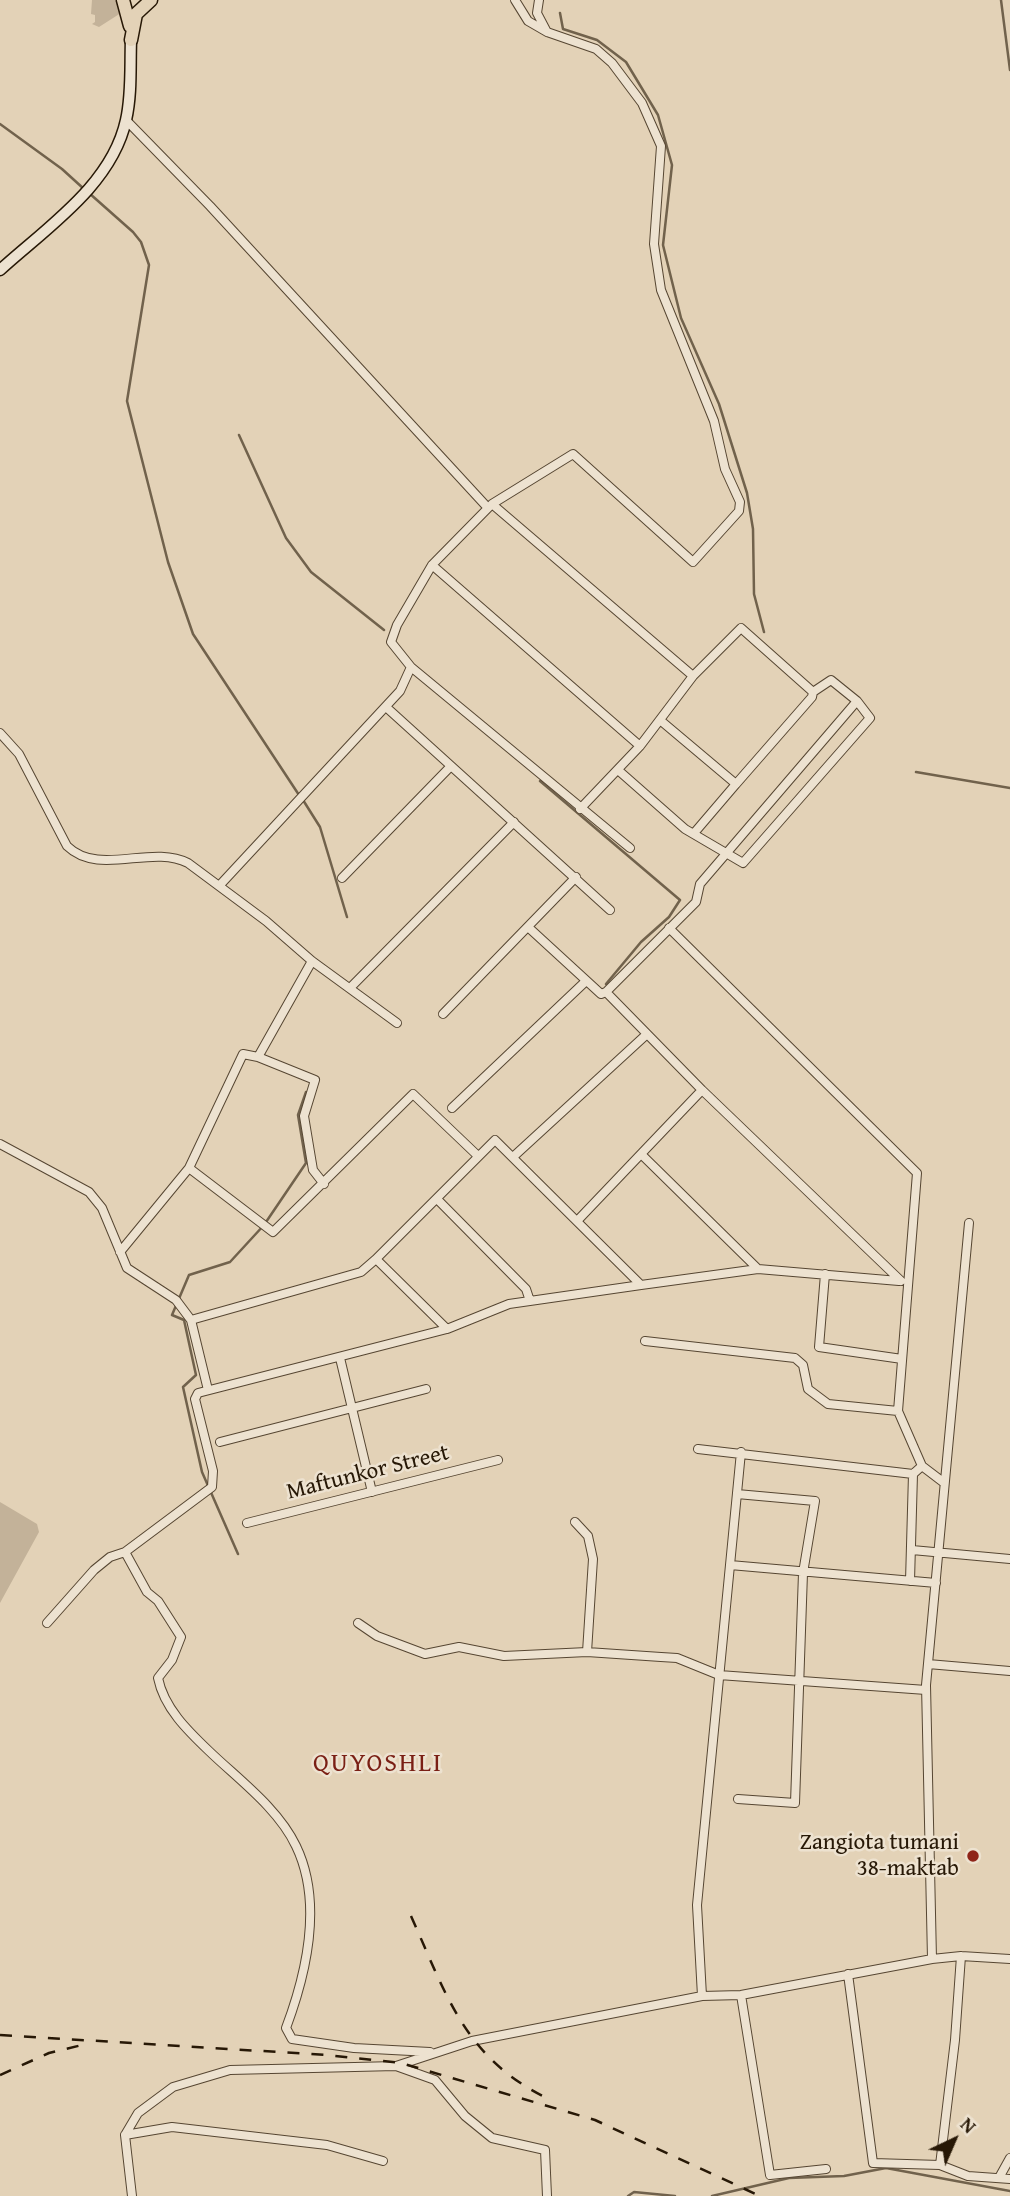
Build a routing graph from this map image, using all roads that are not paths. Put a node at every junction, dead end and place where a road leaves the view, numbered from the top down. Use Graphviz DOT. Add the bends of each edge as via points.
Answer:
graph roads {
  1 [pos="123,0"];
  2 [pos="151,0"];
  3 [pos="515,0"];
  4 [pos="539,0"];
  5 [pos="547,32"];
  6 [pos="131,40"];
  7 [pos="126,120"];
  8 [pos="0,270"];
  9 [pos="490,506"];
  10 [pos="432,565"];
  11 [pos="411,667"];
  12 [pos="693,676"];
  13 [pos="813,692"];
  14 [pos="857,701"];
  15 [pos="386,706"];
  16 [pos="660,720"];
  17 [pos="0,733"];
  18 [pos="640,746"];
  19 [pos="451,766"];
  20 [pos="618,771"];
  21 [pos="736,784"];
  22 [pos="580,809"];
  23 [pos="514,822"];
  24 [pos="695,832"];
  25 [pos="630,848"];
  26 [pos="726,853"];
  27 [pos="576,877"];
  28 [pos="342,878"];
  29 [pos="219,887"];
  30 [pos="610,910"];
  31 [pos="528,926"];
  32 [pos="669,929"];
  33 [pos="312,961"];
  34 [pos="586,981"];
  35 [pos="350,988"];
  36 [pos="606,992"];
  37 [pos="443,1014"];
  38 [pos="397,1023"];
  39 [pos="647,1034"];
  40 [pos="258,1057"];
  41 [pos="702,1090"];
  42 [pos="452,1108"];
  43 [pos="0,1144"];
  44 [pos="641,1154"];
  45 [pos="478,1156"];
  46 [pos="513,1157"];
  47 [pos="189,1168"];
  48 [pos="324,1184"];
  49 [pos="437,1199"];
  50 [pos="578,1220"];
  51 [pos="969,1223"];
  52 [pos="120,1252"];
  53 [pos="376,1259"];
  54 [pos="758,1269"];
  55 [pos="825,1274"];
  56 [pos="899,1281"];
  57 [pos="911,1284"];
  58 [pos="641,1285"];
  59 [pos="530,1301"];
  60 [pos="191,1320"];
  61 [pos="447,1329"];
  62 [pos="645,1341"];
  63 [pos="340,1358"];
  64 [pos="902,1359"];
  65 [pos="426,1389"];
  66 [pos="208,1390"];
  67 [pos="352,1408"];
  68 [pos="898,1411"];
  69 [pos="220,1442"];
  70 [pos="698,1449"];
  71 [pos="741,1452"];
  72 [pos="498,1460"];
  73 [pos="922,1466"];
  74 [pos="913,1474"];
  75 [pos="943,1482"];
  76 [pos="372,1492"];
  77 [pos="737,1494"];
  78 [pos="575,1522"];
  79 [pos="247,1523"];
  80 [pos="912,1550"];
  81 [pos="125,1552"];
  82 [pos="936,1553"];
  83 [pos="1010,1559"];
  84 [pos="730,1565"];
  85 [pos="803,1573"];
  86 [pos="910,1581"];
  87 [pos="936,1583"];
  88 [pos="47,1623"];
  89 [pos="358,1623"];
  90 [pos="587,1652"];
  91 [pos="928,1664"];
  92 [pos="1010,1671"];
  93 [pos="719,1675"];
  94 [pos="797,1680"];
  95 [pos="926,1690"];
  96 [pos="738,1799"];
  97 [pos="961,1956"];
  98 [pos="932,1959"];
  99 [pos="1010,1959"];
  100 [pos="848,1974"];
  101 [pos="741,1995"];
  102 [pos="702,1996"];
  103 [pos="430,2052"];
  104 [pos="396,2066"];
  105 [pos="125,2135"];
  106 [pos="1010,2158"];
  107 [pos="383,2161"];
  108 [pos="940,2165"];
  109 [pos="825,2169"];
  110 [pos="1000,2176"];
  111 [pos="1010,2179"];
  112 [pos="132,2196"];
  113 [pos="547,2196"];
  1 -- 6 [label="highway"];
  2 -- 6 [label="highway" via="136,14"];
  3 -- 5 [label="street" via="528,20"];
  4 -- 5 [label="street" via="537,13"];
  5 -- 9 [label="street" via="596,49 612,63 642,103 661,146 654,244 661,290 714,421 739,511 693,562 573,454"];
  6 -- 7 [label="main road"];
  7 -- 8 [label="main road" via="109,164"];
  7 -- 9 [label="street"];
  9 -- 10 [label="street"];
  9 -- 12 [label="street"];
  10 -- 11 [label="street" via="391,642"];
  10 -- 18 [label="street"];
  11 -- 15 [label="street" via="400,691"];
  11 -- 22 [label="street"];
  12 -- 13 [label="street" via="741,628"];
  12 -- 16 [label="street"];
  13 -- 14 [label="street" via="831,680"];
  13 -- 21 [label="street"];
  14 -- 26 [label="street"];
  14 -- 26 [label="street" via="870,715 860,730 743,863"];
  15 -- 19 [label="street"];
  15 -- 29 [label="street"];
  16 -- 18 [label="street"];
  16 -- 21 [label="street"];
  17 -- 29 [label="street" via="19,754 67,846 78,856 111,860 173,857"];
  18 -- 20 [label="street"];
  19 -- 23 [label="street"];
  19 -- 28 [label="street"];
  20 -- 22 [label="street"];
  20 -- 24 [label="street" via="685,829"];
  21 -- 24 [label="street"];
  22 -- 25 [label="street"];
  23 -- 27 [label="street"];
  23 -- 35 [label="street"];
  24 -- 26 [label="street"];
  26 -- 32 [label="street" via="700,884 696,902"];
  27 -- 30 [label="street"];
  27 -- 31 [label="street"];
  29 -- 33 [label="street"];
  31 -- 34 [label="street"];
  31 -- 37 [label="street"];
  32 -- 36 [label="street"];
  32 -- 57 [label="street" via="914,1168 919,1179"];
  33 -- 35 [label="street"];
  33 -- 40 [label="street"];
  34 -- 36 [label="street" via="601,994"];
  34 -- 42 [label="street"];
  35 -- 38 [label="street"];
  36 -- 39 [label="street"];
  39 -- 41 [label="street"];
  39 -- 46 [label="street"];
  40 -- 47 [label="street" via="243,1054"];
  40 -- 48 [label="street" via="315,1080 304,1116 313,1170"];
  41 -- 44 [label="street"];
  41 -- 56 [label="street"];
  43 -- 52 [label="street" via="89,1192 102,1208"];
  44 -- 50 [label="street"];
  44 -- 54 [label="street"];
  45 -- 46 [label="street" via="495,1140"];
  45 -- 48 [label="street" via="413,1094"];
  45 -- 49 [label="street"];
  46 -- 50 [label="street"];
  47 -- 48 [label="street" via="273,1232"];
  47 -- 52 [label="street"];
  49 -- 53 [label="street"];
  49 -- 59 [label="street" via="526,1289"];
  50 -- 58 [label="street"];
  51 -- 75 [label="street"];
  52 -- 60 [label="street" via="127,1268 176,1300"];
  53 -- 60 [label="street" via="361,1272"];
  53 -- 61 [label="street"];
  54 -- 55 [label="street"];
  54 -- 58 [label="street"];
  55 -- 56 [label="street"];
  55 -- 64 [label="street" via="819,1347"];
  56 -- 57 [label="street"];
  57 -- 64 [label="street"];
  58 -- 59 [label="street"];
  59 -- 61 [label="street" via="509,1304"];
  60 -- 66 [label="street"];
  61 -- 63 [label="street"];
  62 -- 68 [label="street" via="795,1359 803,1364 808,1389 828,1404"];
  63 -- 66 [label="street"];
  63 -- 67 [label="street"];
  64 -- 68 [label="street"];
  65 -- 67 [label="street"];
  66 -- 81 [label="street" via="195,1399 213,1471 212,1487"];
  67 -- 69 [label="street"];
  67 -- 76 [label="street"];
  68 -- 73 [label="street"];
  70 -- 71 [label="street"];
  71 -- 74 [label="street"];
  71 -- 77 [label="street"];
  72 -- 76 [label="street, Maftunkor Street"];
  73 -- 74 [label="street"];
  73 -- 75 [label="street"];
  74 -- 80 [label="street"];
  75 -- 82 [label="street"];
  76 -- 79 [label="street, Maftunkor Street"];
  77 -- 84 [label="street"];
  77 -- 85 [label="street" via="815,1501"];
  78 -- 90 [label="street" via="588,1536 593,1559"];
  80 -- 82 [label="street"];
  80 -- 86 [label="street"];
  81 -- 88 [label="street" via="94,1570"];
  81 -- 103 [label="street" via="147,1592 181,1637 158,1678 162,1695 189,1732 265,1805 295,1844 309,1884 309,1941 298,1997 285,2028 292,2039"];
  82 -- 83 [label="street"];
  82 -- 87 [label="street"];
  84 -- 85 [label="street"];
  84 -- 93 [label="street"];
  85 -- 86 [label="street"];
  85 -- 94 [label="street"];
  86 -- 87 [label="street"];
  87 -- 91 [label="street"];
  89 -- 90 [label="street" via="377,1636 425,1654 459,1647 504,1656"];
  90 -- 93 [label="street" via="677,1658"];
  91 -- 92 [label="street"];
  91 -- 95 [label="street"];
  93 -- 94 [label="street"];
  93 -- 102 [label="street" via="697,1905"];
  94 -- 95 [label="street"];
  94 -- 96 [label="street" via="795,1803"];
  95 -- 98 [label="street"];
  97 -- 98 [label="street"];
  97 -- 99 [label="street"];
  97 -- 108 [label="street"];
  98 -- 100 [label="street"];
  100 -- 101 [label="street"];
  100 -- 108 [label="street" via="873,2163"];
  101 -- 102 [label="street"];
  101 -- 109 [label="street" via="770,2175"];
  102 -- 103 [label="street"];
  103 -- 104 [label="street"];
  104 -- 105 [label="street" via="230,2070 173,2087 138,2113"];
  104 -- 113 [label="street" via="435,2080 465,2116 492,2138 545,2150"];
  105 -- 107 [label="street" via="172,2127 316,2144"];
  105 -- 112 [label="street"];
  106 -- 110 [label="street"];
  108 -- 110 [label="street" via="968,2176"];
  110 -- 111 [label="street"];
}
